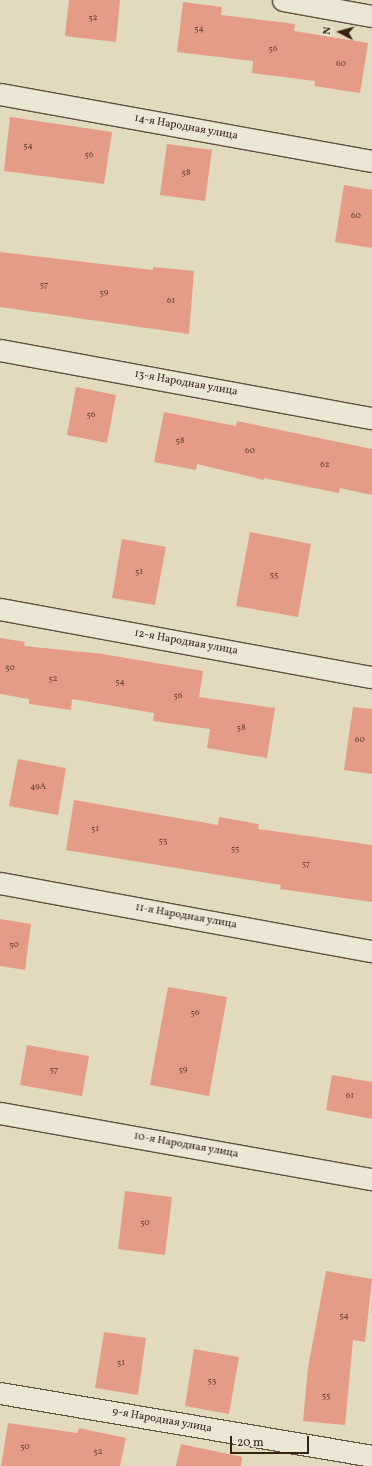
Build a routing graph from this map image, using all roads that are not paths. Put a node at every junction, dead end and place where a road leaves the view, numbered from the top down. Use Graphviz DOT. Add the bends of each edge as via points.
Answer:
graph roads {
  1 [pos="283,0"];
  2 [pos="372,16"];
  3 [pos="0,94"];
  4 [pos="372,162"];
  5 [pos="0,350"];
  6 [pos="372,418"];
  7 [pos="0,609"];
  8 [pos="372,677"];
  9 [pos="0,883"];
  10 [pos="372,951"];
  11 [pos="0,1113"];
  12 [pos="372,1179"];
  13 [pos="0,1393"];
  14 [pos="372,1456"];
  1 -- 2 [label="street"];
  3 -- 4 [label="street, 14-я Народная улица"];
  5 -- 6 [label="street, 13-я Народная улица"];
  7 -- 8 [label="street, 12-я Народная улица"];
  9 -- 10 [label="street, 11-я Народная улица"];
  11 -- 12 [label="street, 10-я Народная улица"];
  13 -- 14 [label="street, 9-я Народная улица"];
}
